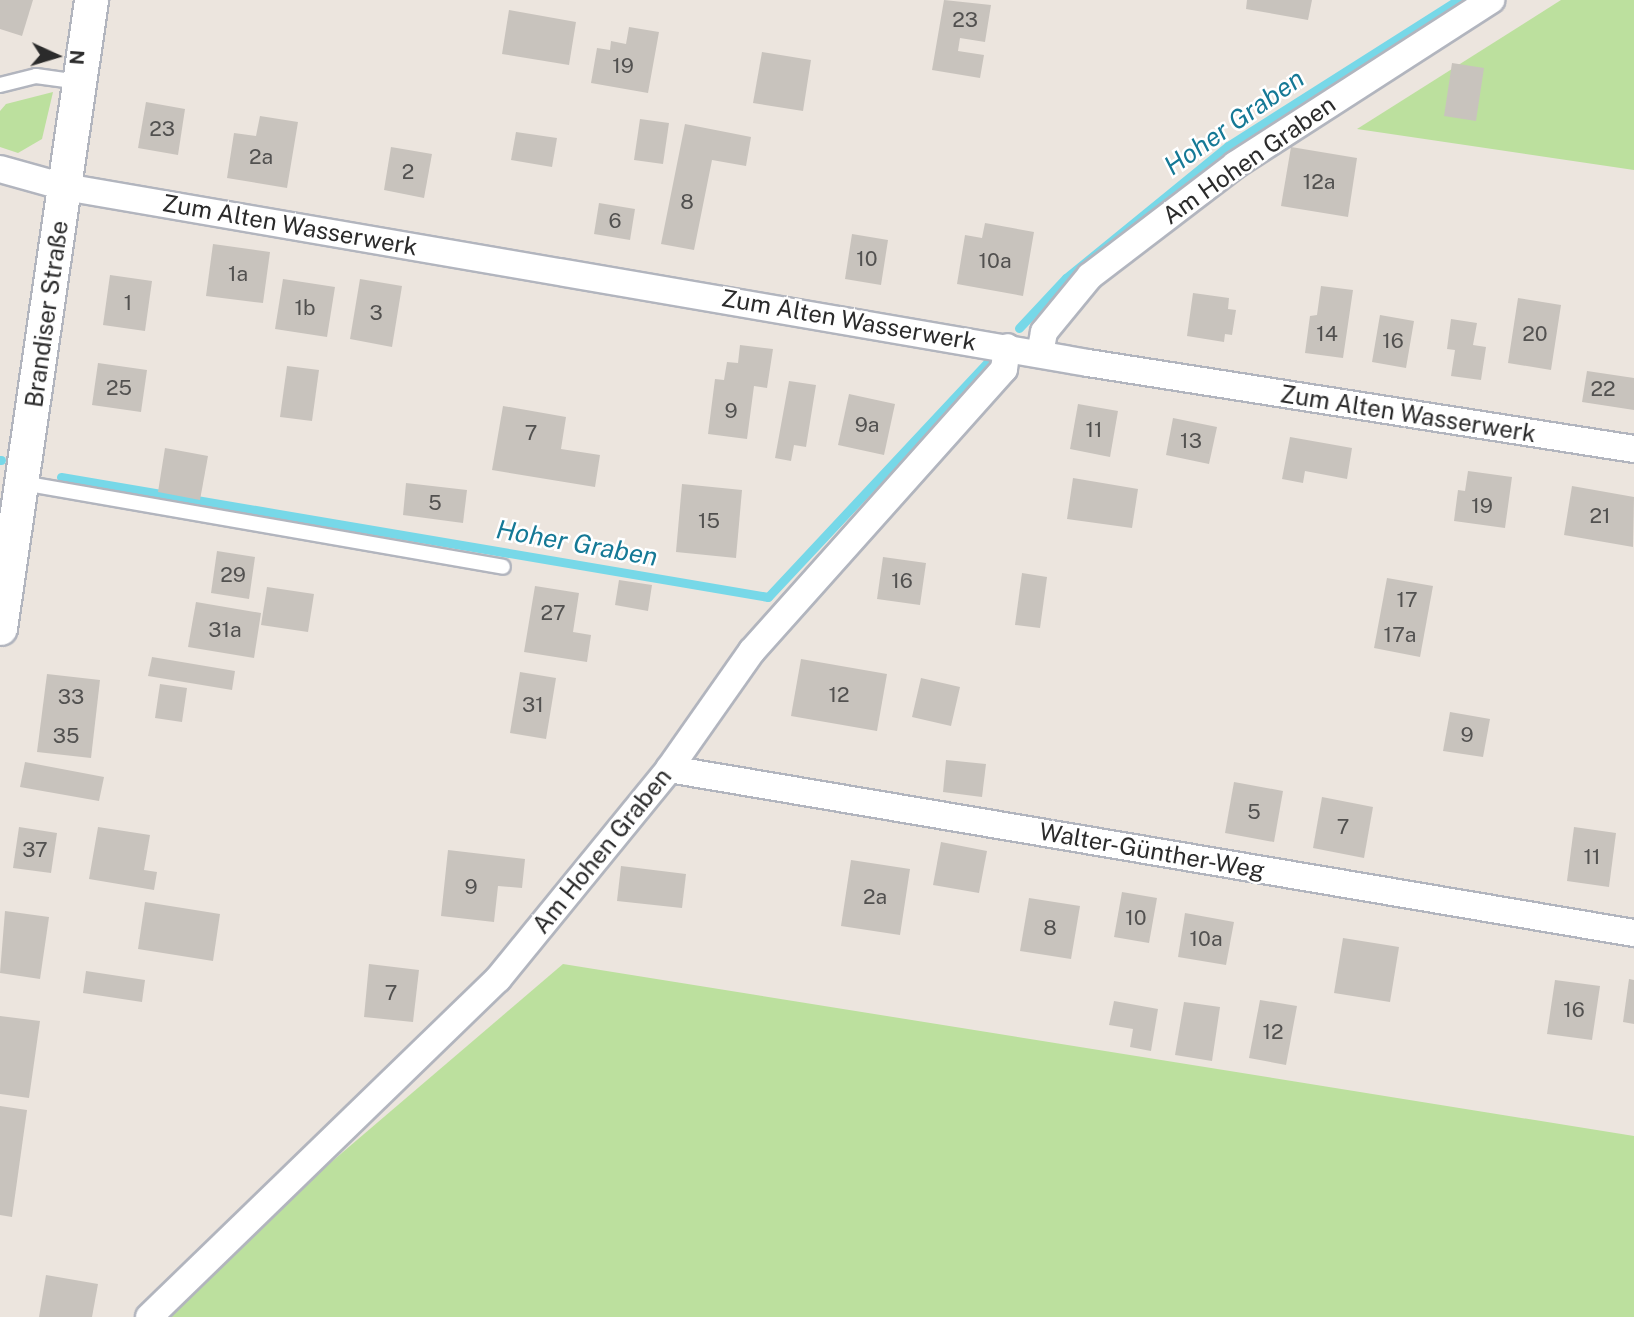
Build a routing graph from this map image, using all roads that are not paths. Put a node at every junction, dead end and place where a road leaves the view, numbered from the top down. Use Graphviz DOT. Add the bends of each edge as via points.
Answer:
graph roads {
  1 [pos="91,0"];
  2 [pos="1491,0"];
  3 [pos="79,82"];
  4 [pos="0,85"];
  5 [pos="0,169"];
  6 [pos="65,187"];
  7 [pos="1007,347"];
  8 [pos="1040,353"];
  9 [pos="1634,450"];
  10 [pos="23,483"];
  11 [pos="503,567"];
  12 [pos="0,628"];
  13 [pos="669,769"];
  14 [pos="1634,933"];
  15 [pos="149,1317"];
  1 -- 3 [label="street, Brandiser Straße"];
  2 -- 8 [label="street, Am Hohen Graben" via="1235,165 1090,276 1044,332"];
  3 -- 4 [label="lane" via="36,76"];
  3 -- 6 [label="street, Brandiser Straße"];
  5 -- 6 [label="street, Zum Alten Wasserwerk"];
  6 -- 7 [label="street, Zum Alten Wasserwerk"];
  6 -- 10 [label="street, Brandiser Straße"];
  7 -- 8 [label="street, Zum Alten Wasserwerk"];
  7 -- 13 [label="street, Am Hohen Graben" via="1004,369 752,651"];
  8 -- 9 [label="street, Zum Alten Wasserwerk"];
  10 -- 11 [label="lane"];
  10 -- 12 [label="street, Brandiser Straße"];
  13 -- 14 [label="street, Walter-Günther-Weg"];
  13 -- 15 [label="street, Am Hohen Graben" via="498,979"];
}
